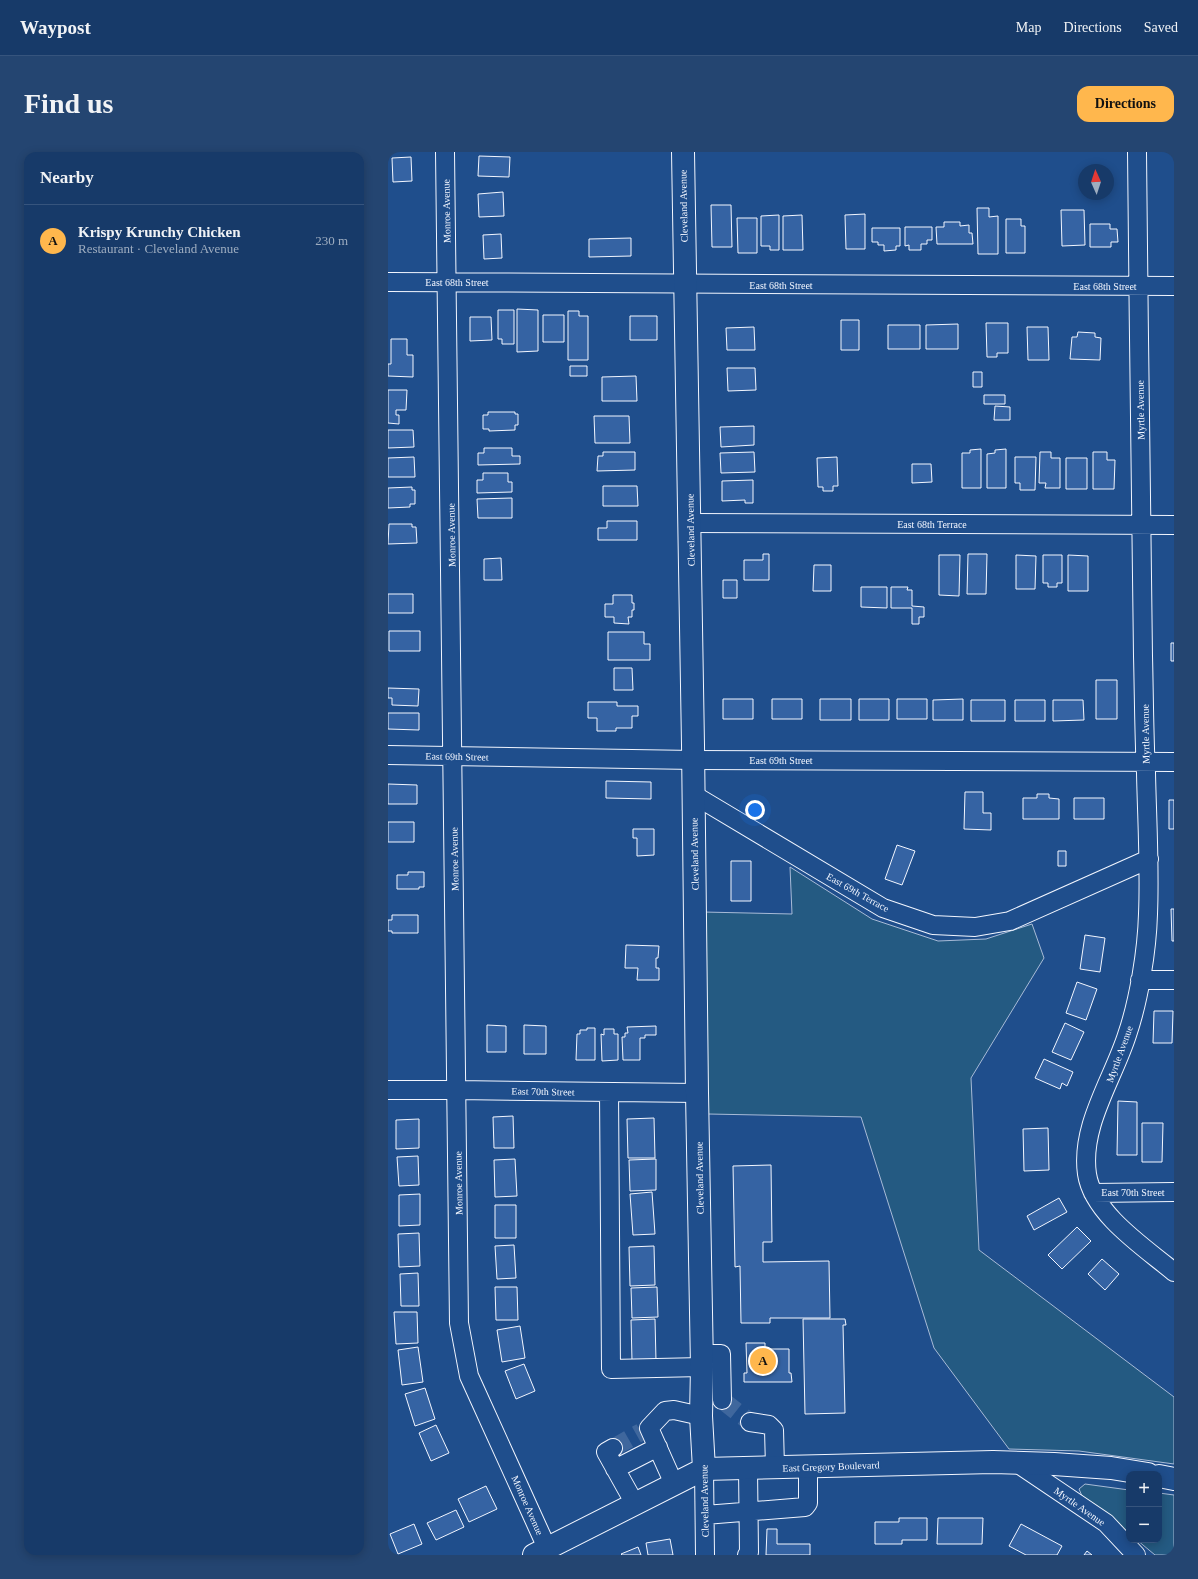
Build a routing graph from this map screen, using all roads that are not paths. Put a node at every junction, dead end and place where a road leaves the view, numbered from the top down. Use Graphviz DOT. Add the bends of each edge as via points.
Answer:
graph roads {
  1 [pos="446,152"];
  2 [pos="683,152"];
  3 [pos="1137,152"];
  4 [pos="388,282"];
  5 [pos="448,282"];
  6 [pos="684,285"];
  7 [pos="1138,286"];
  8 [pos="1174,286"];
  9 [pos="690,524"];
  10 [pos="1141,524"];
  11 [pos="1174,525"];
  12 [pos="388,755"];
  13 [pos="453,755"];
  14 [pos="694,760"];
  15 [pos="1145,762"];
  16 [pos="1174,762"];
  17 [pos="694,795"];
  18 [pos="1149,859"];
  19 [pos="1140,980"];
  20 [pos="1174,980"];
  21 [pos="388,1090"];
  22 [pos="456,1090"];
  23 [pos="609,1092"];
  24 [pos="697,1093"];
  25 [pos="1174,1192"];
  26 [pos="1093,1193"];
  27 [pos="1173,1272"];
  28 [pos="702,1361"];
  29 [pos="724,1393"];
  30 [pos="701,1416"];
  31 [pos="754,1417"];
  32 [pos="658,1447"];
  33 [pos="613,1448"];
  34 [pos="1018,1463"];
  35 [pos="808,1466"];
  36 [pos="775,1467"];
  37 [pos="615,1468"];
  38 [pos="704,1469"];
  39 [pos="748,1469"];
  40 [pos="1131,1471"];
  41 [pos="1162,1477"];
  42 [pos="1174,1479"];
  43 [pos="674,1484"];
  44 [pos="634,1504"];
  45 [pos="748,1511"];
  46 [pos="705,1515"];
  47 [pos="541,1552"];
  48 [pos="705,1555"];
  49 [pos="747,1555"];
  50 [pos="1136,1555"];
  1 -- 5 [label="street, Monroe Avenue"];
  2 -- 6 [label="main road, Cleveland Avenue"];
  3 -- 7 [label="street, Myrtle Avenue"];
  4 -- 5 [label="street, East 68th Street"];
  5 -- 6 [label="street, East 68th Street"];
  5 -- 13 [label="street, Monroe Avenue"];
  6 -- 7 [label="street, East 68th Street"];
  6 -- 9 [label="main road, Cleveland Avenue"];
  7 -- 8 [label="street, East 68th Street"];
  7 -- 10 [label="street, Myrtle Avenue"];
  9 -- 10 [label="street, East 68th Terrace"];
  9 -- 14 [label="main road, Cleveland Avenue"];
  10 -- 11 [label="street, East 68th Terrace"];
  10 -- 15 [label="street, Myrtle Avenue"];
  12 -- 13 [label="street, East 69th Street"];
  13 -- 14 [label="street, East 69th Street"];
  13 -- 22 [label="street, Monroe Avenue"];
  14 -- 15 [label="street, East 69th Street"];
  14 -- 17 [label="main road, Cleveland Avenue"];
  15 -- 16 [label="street, East 69th Street"];
  15 -- 18 [label="street, Myrtle Avenue"];
  17 -- 18 [label="street, East 69th Terrace" via="883,908 934,925 975,927 1010,921"];
  17 -- 24 [label="main road, Cleveland Avenue"];
  18 -- 19 [label="street, Myrtle Avenue" via="1148,916"];
  19 -- 20 [label="street"];
  19 -- 26 [label="street, Myrtle Avenue" via="1128,1034 1087,1136 1087,1174"];
  21 -- 22 [label="street, East 70th Street"];
  22 -- 23 [label="street, East 70th Street"];
  22 -- 47 [label="street, Monroe Avenue" via="459,1323 464,1354 469,1376"];
  23 -- 24 [label="street, East 70th Street"];
  23 -- 28 [label="street" via="611,1369"];
  24 -- 28 [label="main road, Cleveland Avenue"];
  25 -- 26 [label="street, East 70th Street"];
  26 -- 27 [label="street, Myrtle Avenue" via="1114,1222"];
  28 -- 29 [label="street" via="721,1354"];
  28 -- 30 [label="main road, Cleveland Avenue"];
  30 -- 32 [label="street" via="665,1410 645,1430"];
  30 -- 38 [label="main road, Cleveland Avenue"];
  31 -- 36 [label="street" via="774,1430"];
  32 -- 37 [label="street"];
  32 -- 43 [label="street"];
  33 -- 37 [label="street" via="606,1452"];
  34 -- 35 [label="main road, East Gregory Boulevard"];
  34 -- 40 [label="main road, East Gregory Boulevard"];
  34 -- 50 [label="street, Myrtle Avenue" via="1106,1523"];
  35 -- 36 [label="main road, East Gregory Boulevard"];
  35 -- 45 [label="street" via="808,1503 805,1507"];
  36 -- 39 [label="main road, East Gregory Boulevard"];
  37 -- 44 [label="street"];
  38 -- 39 [label="main road, East Gregory Boulevard"];
  38 -- 43 [label="main road, East Gregory Boulevard"];
  38 -- 46 [label="street, Cleveland Avenue"];
  39 -- 45 [label="street"];
  41 -- 42 [label="main road"];
  43 -- 44 [label="main road, East Gregory Boulevard"];
  44 -- 47 [label="main road, East Gregory Boulevard"];
  45 -- 46 [label="street"];
  45 -- 49 [label="street"];
  46 -- 48 [label="street, Cleveland Avenue"];
}
